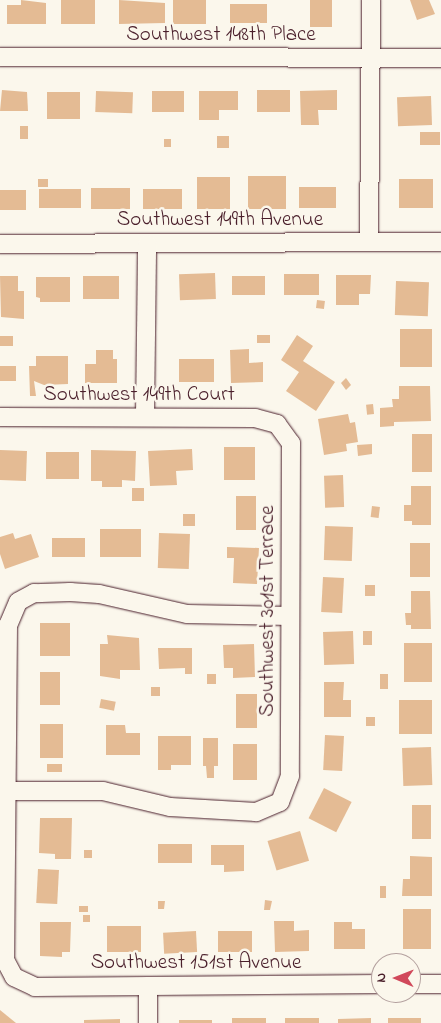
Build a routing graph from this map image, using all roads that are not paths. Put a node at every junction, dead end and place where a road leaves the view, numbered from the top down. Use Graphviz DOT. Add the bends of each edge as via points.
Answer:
graph roads {
  1 [pos="371,0"];
  2 [pos="0,56"];
  3 [pos="371,58"];
  4 [pos="441,58"];
  5 [pos="369,242"];
  6 [pos="441,242"];
  7 [pos="0,244"];
  8 [pos="146,244"];
  9 [pos="145,416"];
  10 [pos="0,417"];
  11 [pos="277,424"];
  12 [pos="290,616"];
  13 [pos="8,791"];
  14 [pos="371,984"];
  15 [pos="421,984"];
  16 [pos="441,984"];
  17 [pos="148,986"];
  18 [pos="148,1023"];
  1 -- 3 [label="street"];
  2 -- 3 [label="street, Southwest 148th Place"];
  3 -- 4 [label="street, Southwest 148th Place"];
  3 -- 5 [label="street"];
  5 -- 6 [label="street, Southwest 149th Avenue"];
  5 -- 8 [label="street, Southwest 149th Avenue"];
  7 -- 8 [label="street, Southwest 149th Avenue"];
  8 -- 9 [label="street"];
  9 -- 10 [label="street, Southwest 149th Court"];
  9 -- 11 [label="street, Southwest 149th Court" via="255,418"];
  11 -- 12 [label="street, Southwest 301st Terrace" via="291,443"];
  12 -- 13 [label="street, Southwest 301st Terrace" via="290,776 280,802 256,812 170,808 103,791"];
  12 -- 13 [label="street" via="187,614 99,594 70,592 34,593 18,602 8,625"];
  13 -- 17 [label="street, Southwest 151st Avenue" via="5,960 14,977 35,987"];
  14 -- 17 [label="street, Southwest 151st Avenue"];
  15 -- 16 [label="street"];
  17 -- 18 [label="street"];
}
